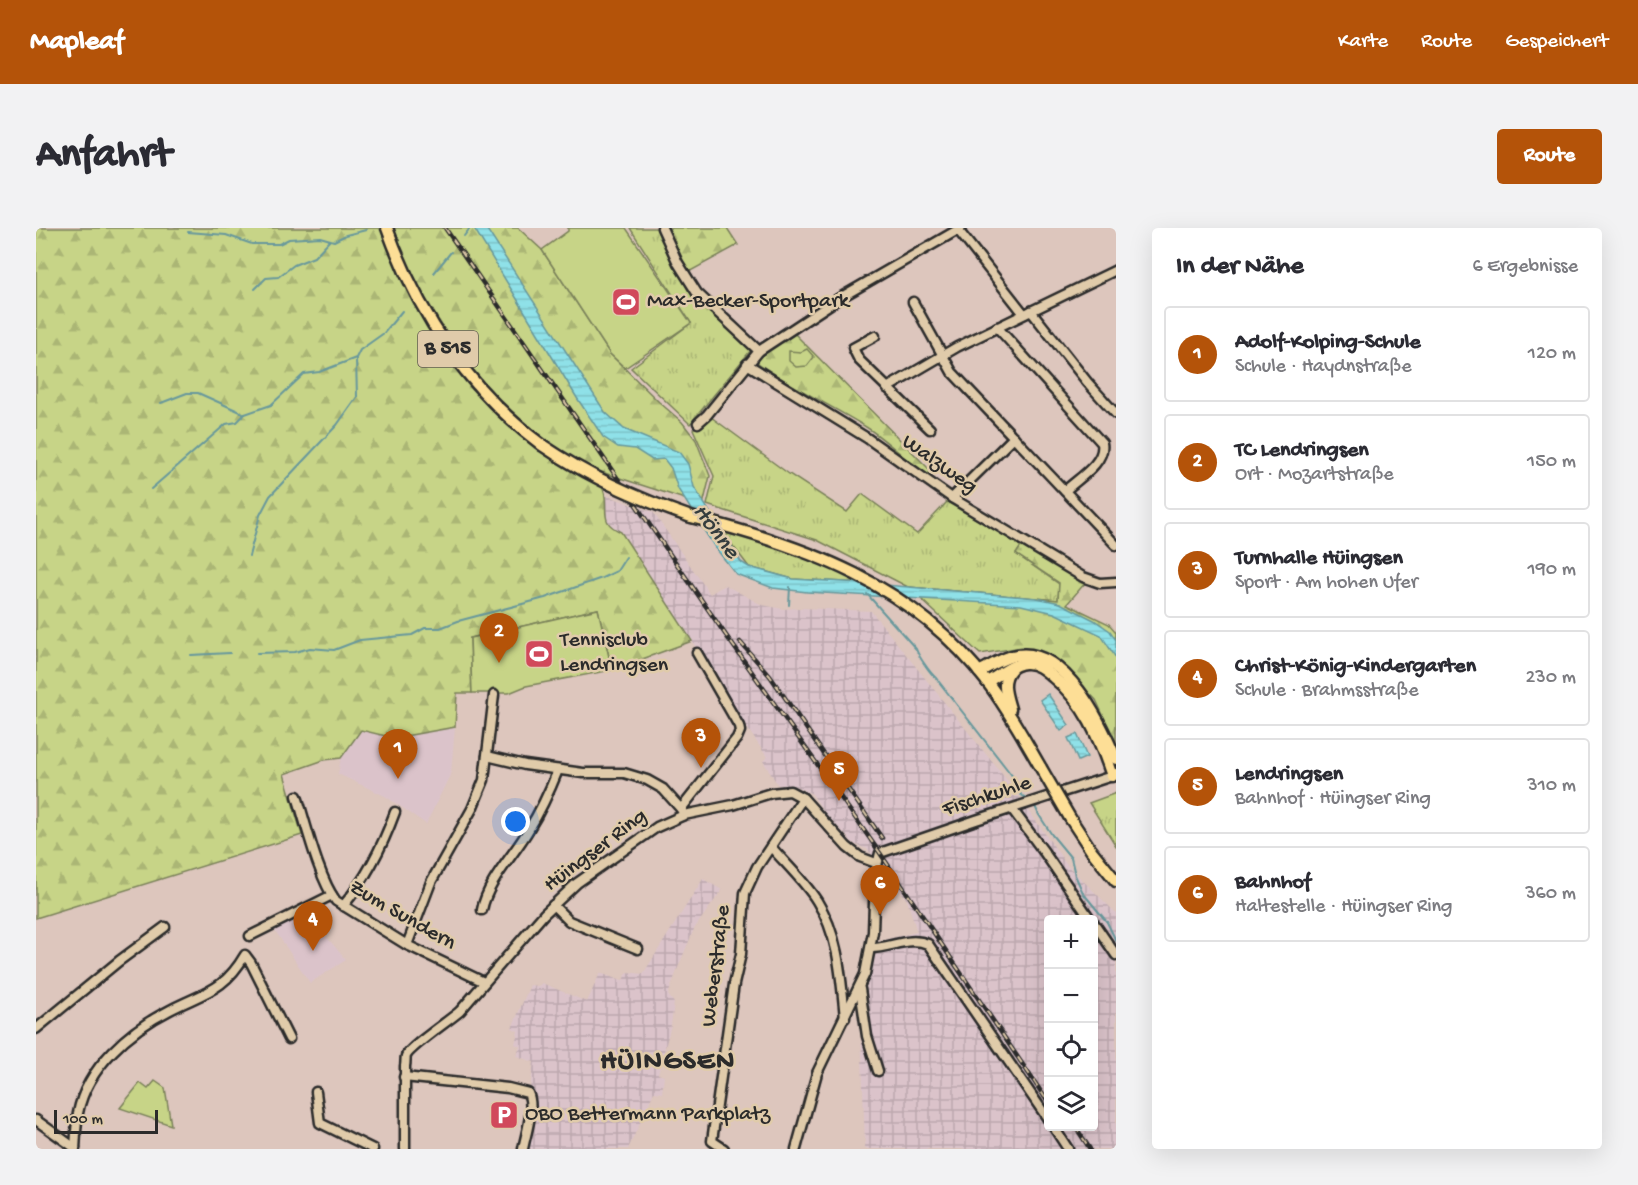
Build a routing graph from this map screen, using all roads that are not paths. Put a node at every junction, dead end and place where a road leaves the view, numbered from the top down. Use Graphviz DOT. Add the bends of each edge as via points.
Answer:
graph roads {
  1 [pos="387,228"];
  2 [pos="662,228"];
  3 [pos="959,229"];
  4 [pos="1116,270"];
  5 [pos="913,302"];
  6 [pos="1027,312"];
  7 [pos="997,327"];
  8 [pos="875,336"];
  9 [pos="759,351"];
  10 [pos="943,354"];
  11 [pos="747,364"];
  12 [pos="887,388"];
  13 [pos="1116,414"];
  14 [pos="698,423"];
  15 [pos="930,429"];
  16 [pos="1014,437"];
  17 [pos="1065,491"];
  18 [pos="952,498"];
  19 [pos="1116,545"];
  20 [pos="1116,582"];
  21 [pos="697,653"];
  22 [pos="1013,667"];
  23 [pos="979,672"];
  24 [pos="987,682"];
  25 [pos="494,695"];
  26 [pos="1012,718"];
  27 [pos="488,756"];
  28 [pos="1116,759"];
  29 [pos="558,770"];
  30 [pos="1114,775"];
  31 [pos="297,796"];
  32 [pos="803,798"];
  33 [pos="1012,809"];
  34 [pos="395,812"];
  35 [pos="682,812"];
  36 [pos="772,848"];
  37 [pos="876,863"];
  38 [pos="1116,881"];
  39 [pos="332,895"];
  40 [pos="553,905"];
  41 [pos="343,906"];
  42 [pos="482,910"];
  43 [pos="1088,915"];
  44 [pos="165,927"];
  45 [pos="1098,930"];
  46 [pos="250,936"];
  47 [pos="407,945"];
  48 [pos="872,948"];
  49 [pos="638,949"];
  50 [pos="1116,955"];
  51 [pos="484,982"];
  52 [pos="860,989"];
  53 [pos="845,1018"];
  54 [pos="36,1029"];
  55 [pos="289,1039"];
  56 [pos="878,1071"];
  57 [pos="404,1077"];
  58 [pos="316,1092"];
  59 [pos="1044,1113"];
  60 [pos="36,1120"];
  61 [pos="1056,1131"];
  62 [pos="75,1149"];
  63 [pos="373,1149"];
  64 [pos="405,1149"];
  65 [pos="523,1149"];
  66 [pos="723,1149"];
  67 [pos="796,1149"];
  68 [pos="1068,1149"];
  1 -- 23 [label="main road, B 515, bridge" via="420,303 451,354 522,430 590,476 651,503 793,546 850,571 895,597 948,639"];
  2 -- 9 [label="street" via="697,293"];
  3 -- 6 [label="street"];
  3 -- 9 [label="street" via="838,299"];
  4 -- 6 [label="street"];
  5 -- 10 [label="street"];
  6 -- 7 [label="street"];
  6 -- 13 [label="street"];
  7 -- 10 [label="street"];
  7 -- 17 [label="street" via="1102,443 1100,458"];
  8 -- 12 [label="street" via="853,348 859,360"];
  9 -- 11 [label="street"];
  10 -- 12 [label="street"];
  10 -- 16 [label="street" via="952,372"];
  11 -- 14 [label="street"];
  11 -- 18 [label="street, Walzweg" via="867,438"];
  12 -- 15 [label="street"];
  16 -- 17 [label="street"];
  16 -- 18 [label="street"];
  17 -- 19 [label="street"];
  18 -- 20 [label="street, Walzweg" via="1083,576 1100,583"];
  21 -- 35 [label="street" via="740,731"];
  22 -- 24 [label="main road"];
  22 -- 26 [label="main road, B 515" via="1004,688"];
  22 -- 30 [label="main road" via="1027,663 1040,666 1073,696 1092,724"];
  23 -- 24 [label="main road, B 515"];
  23 -- 28 [label="main road" via="1018,654 1035,656 1050,664 1087,701"];
  24 -- 26 [label="main road, B 515"];
  25 -- 27 [label="street"];
  26 -- 38 [label="main road, B 515, bridge" via="1090,850"];
  27 -- 29 [label="street"];
  27 -- 47 [label="street" via="484,780 430,882"];
  29 -- 35 [label="street" via="624,773 639,778 663,789"];
  29 -- 42 [label="street" via="529,830 485,896"];
  30 -- 33 [label="street, Fischkuhle"];
  31 -- 39 [label="street, Zum Sundern"];
  32 -- 35 [label="street, Hüingser Ring" via="790,791 771,793 733,805"];
  32 -- 36 [label="street, Weberstraße"];
  32 -- 37 [label="street" via="847,847"];
  33 -- 37 [label="street, Fischkuhle" via="885,851"];
  33 -- 43 [label="street"];
  34 -- 41 [label="street" via="387,836"];
  35 -- 40 [label="street, Hüingser Ring" via="631,844"];
  36 -- 53 [label="street" via="816,898 828,921 838,953"];
  36 -- 66 [label="street, Weberstraße" via="757,867 745,893 741,954 712,1141"];
  37 -- 48 [label="street"];
  39 -- 41 [label="street, Zum Sundern"];
  39 -- 46 [label="street"];
  40 -- 49 [label="street" via="569,921"];
  40 -- 51 [label="street, Hüingser Ring"];
  41 -- 47 [label="street, Zum Sundern"];
  44 -- 54 [label="street"];
  45 -- 50 [label="street"];
  47 -- 51 [label="street, Zum Sundern"];
  48 -- 52 [label="street"];
  48 -- 59 [label="street" via="917,940 928,944"];
  51 -- 57 [label="street, Hüingser Ring" via="448,1023 406,1056"];
  52 -- 53 [label="street"];
  52 -- 56 [label="street" via="867,1036"];
  53 -- 67 [label="street" via="817,1073"];
  55 -- 62 [label="street" via="245,955 235,973 221,986 155,1018 130,1035 107,1059 90,1081 78,1112"];
  57 -- 64 [label="street, Hüingser Ring"];
  57 -- 65 [label="street" via="508,1088 528,1094 531,1099"];
  58 -- 63 [label="street" via="320,1123"];
  60 -- 62 [label="street"];
  61 -- 68 [label="street"];
}
